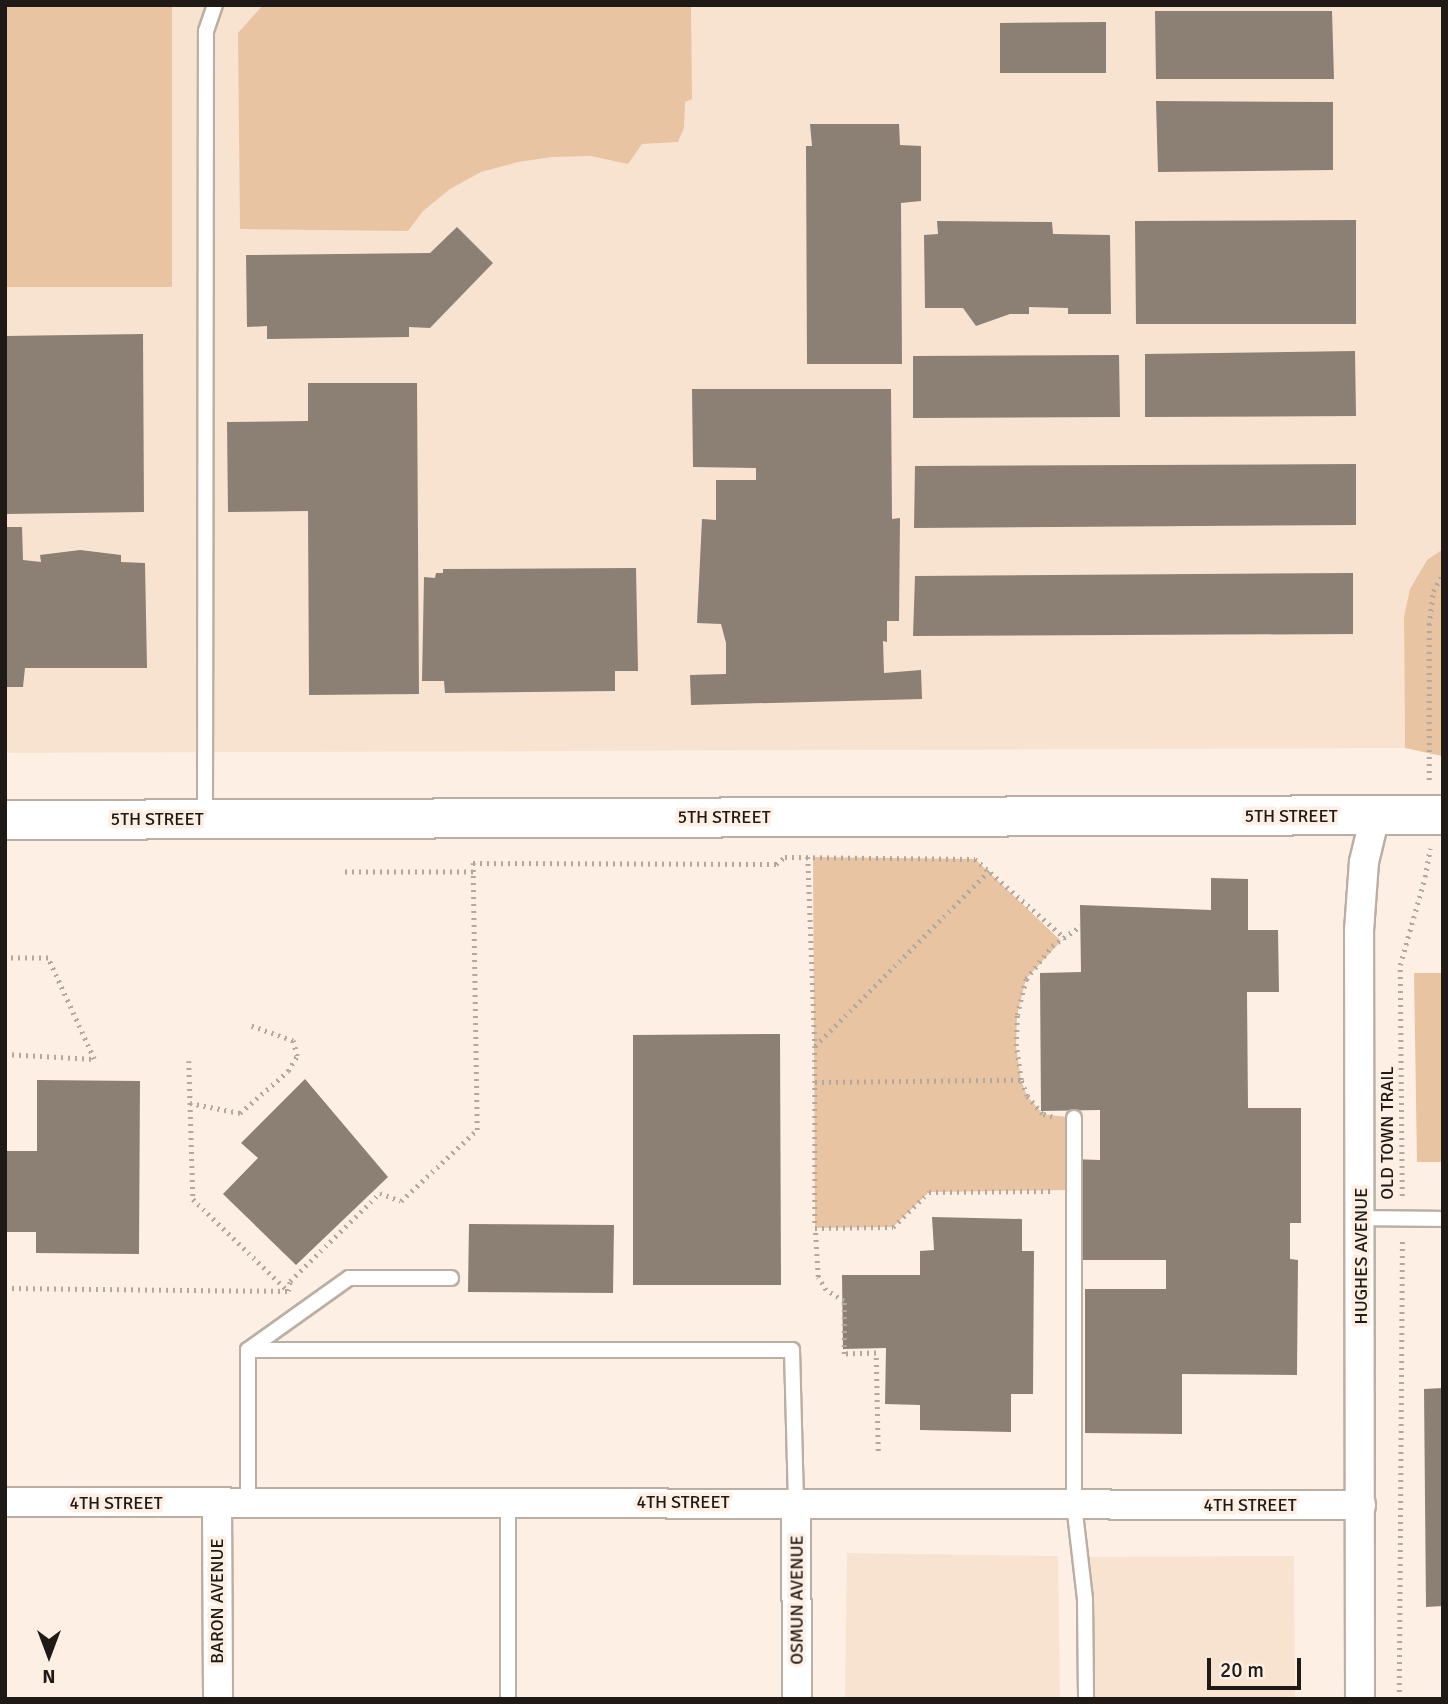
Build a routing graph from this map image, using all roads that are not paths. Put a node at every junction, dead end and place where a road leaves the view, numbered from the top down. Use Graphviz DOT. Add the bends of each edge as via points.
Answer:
graph roads {
  1 [pos="215,5"];
  2 [pos="1436,815"];
  3 [pos="1375,816"];
  4 [pos="205,819"];
  5 [pos="5,820"];
  6 [pos="1074,1118"];
  7 [pos="1361,1218"];
  8 [pos="1443,1219"];
  9 [pos="452,1278"];
  10 [pos="248,1350"];
  11 [pos="5,1502"];
  12 [pos="796,1502"];
  13 [pos="217,1503"];
  14 [pos="248,1503"];
  15 [pos="508,1503"];
  16 [pos="1074,1504"];
  17 [pos="1361,1505"];
  18 [pos="218,1699"];
  19 [pos="508,1699"];
  20 [pos="797,1699"];
  21 [pos="1086,1699"];
  22 [pos="1360,1699"];
  1 -- 4 [label="lane" via="206,31"];
  2 -- 3 [label="main road, 5TH STREET"];
  3 -- 4 [label="main road, 5TH STREET"];
  3 -- 7 [label="street, HUGHES AVENUE" via="1360,897"];
  4 -- 5 [label="main road, 5TH STREET"];
  6 -- 16 [label="lane"];
  7 -- 8 [label="lane"];
  7 -- 17 [label="street, HUGHES AVENUE"];
  9 -- 10 [label="lane" via="349,1278"];
  10 -- 12 [label="lane" via="792,1350"];
  10 -- 14 [label="lane"];
  11 -- 13 [label="street, 4TH STREET"];
  12 -- 15 [label="street, 4TH STREET"];
  12 -- 16 [label="street, 4TH STREET"];
  12 -- 20 [label="street, OSMUN AVENUE"];
  13 -- 14 [label="street, 4TH STREET"];
  13 -- 18 [label="street, BARON AVENUE"];
  14 -- 15 [label="street, 4TH STREET"];
  15 -- 19 [label="lane"];
  16 -- 17 [label="street, 4TH STREET"];
  16 -- 21 [label="lane" via="1085,1599"];
  17 -- 22 [label="street, HUGHES AVENUE"];
}
